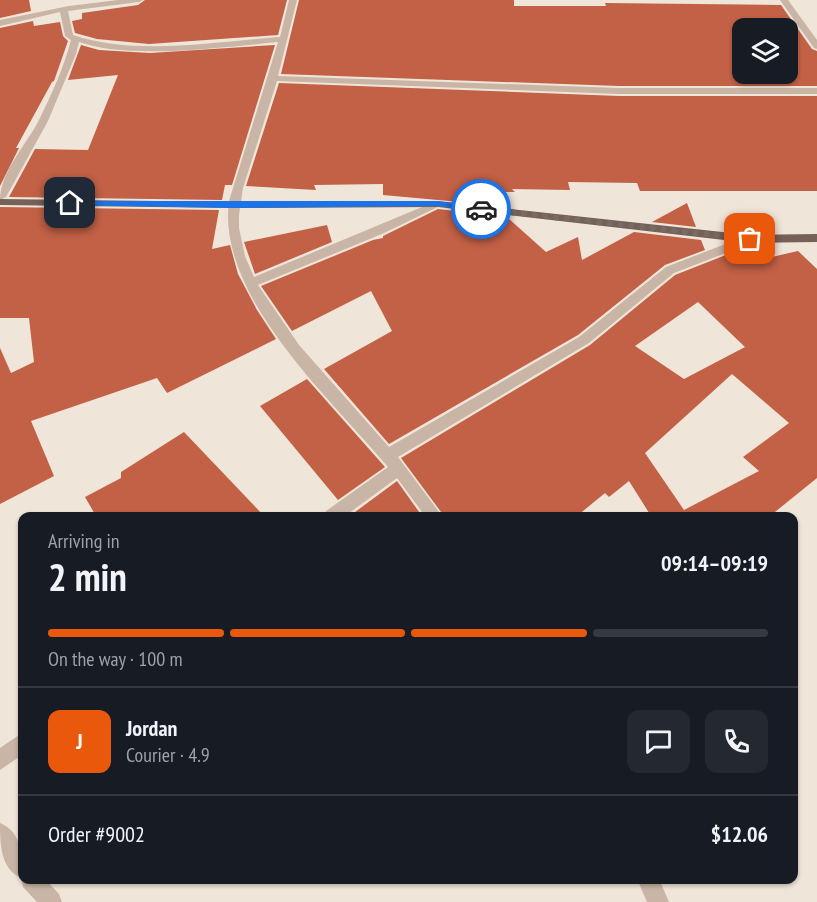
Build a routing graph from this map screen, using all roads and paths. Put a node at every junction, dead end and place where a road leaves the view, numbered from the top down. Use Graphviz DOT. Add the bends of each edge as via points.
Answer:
graph roads {
  1 [pos="139,0"];
  2 [pos="293,0"];
  3 [pos="784,0"];
  4 [pos="65,6"];
  5 [pos="0,23"];
  6 [pos="284,39"];
  7 [pos="75,40"];
  8 [pos="817,46"];
  9 [pos="273,78"];
  10 [pos="817,91"];
  11 [pos="0,196"];
  12 [pos="0,202"];
  13 [pos="438,204"];
  14 [pos="235,205"];
  15 [pos="817,238"];
  16 [pos="750,239"];
  17 [pos="250,284"];
  18 [pos="387,456"];
  19 [pos="398,469"];
  20 [pos="338,512"];
  21 [pos="431,512"];
  22 [pos="18,745"];
  23 [pos="1,755"];
  24 [pos="0,833"];
  25 [pos="18,862"];
  26 [pos="35,884"];
  27 [pos="650,884"];
  28 [pos="51,902"];
  29 [pos="658,902"];
  1 -- 4 [label="street"];
  2 -- 6 [label="street"];
  3 -- 8 [label="street"];
  4 -- 5 [label="street"];
  4 -- 7 [label="street" via="69,36"];
  6 -- 7 [label="street" via="127,47 88,45"];
  6 -- 9 [label="street"];
  7 -- 11 [label="street" via="43,121"];
  9 -- 10 [label="street" via="619,91"];
  9 -- 14 [label="street"];
  12 -- 14 [label="main road"];
  13 -- 14 [label="main road"];
  13 -- 16 [label="main road"];
  13 -- 17 [label="street"];
  14 -- 17 [label="street" via="233,229"];
  15 -- 16 [label="main road"];
  16 -- 18 [label="street" via="670,270 584,340"];
  17 -- 18 [label="street" via="314,374"];
  18 -- 19 [label="street"];
  19 -- 20 [label="street"];
  19 -- 21 [label="street"];
  22 -- 23 [label="street"];
  24 -- 25 [label="street"];
  26 -- 28 [label="street"];
  27 -- 29 [label="street"];
}
